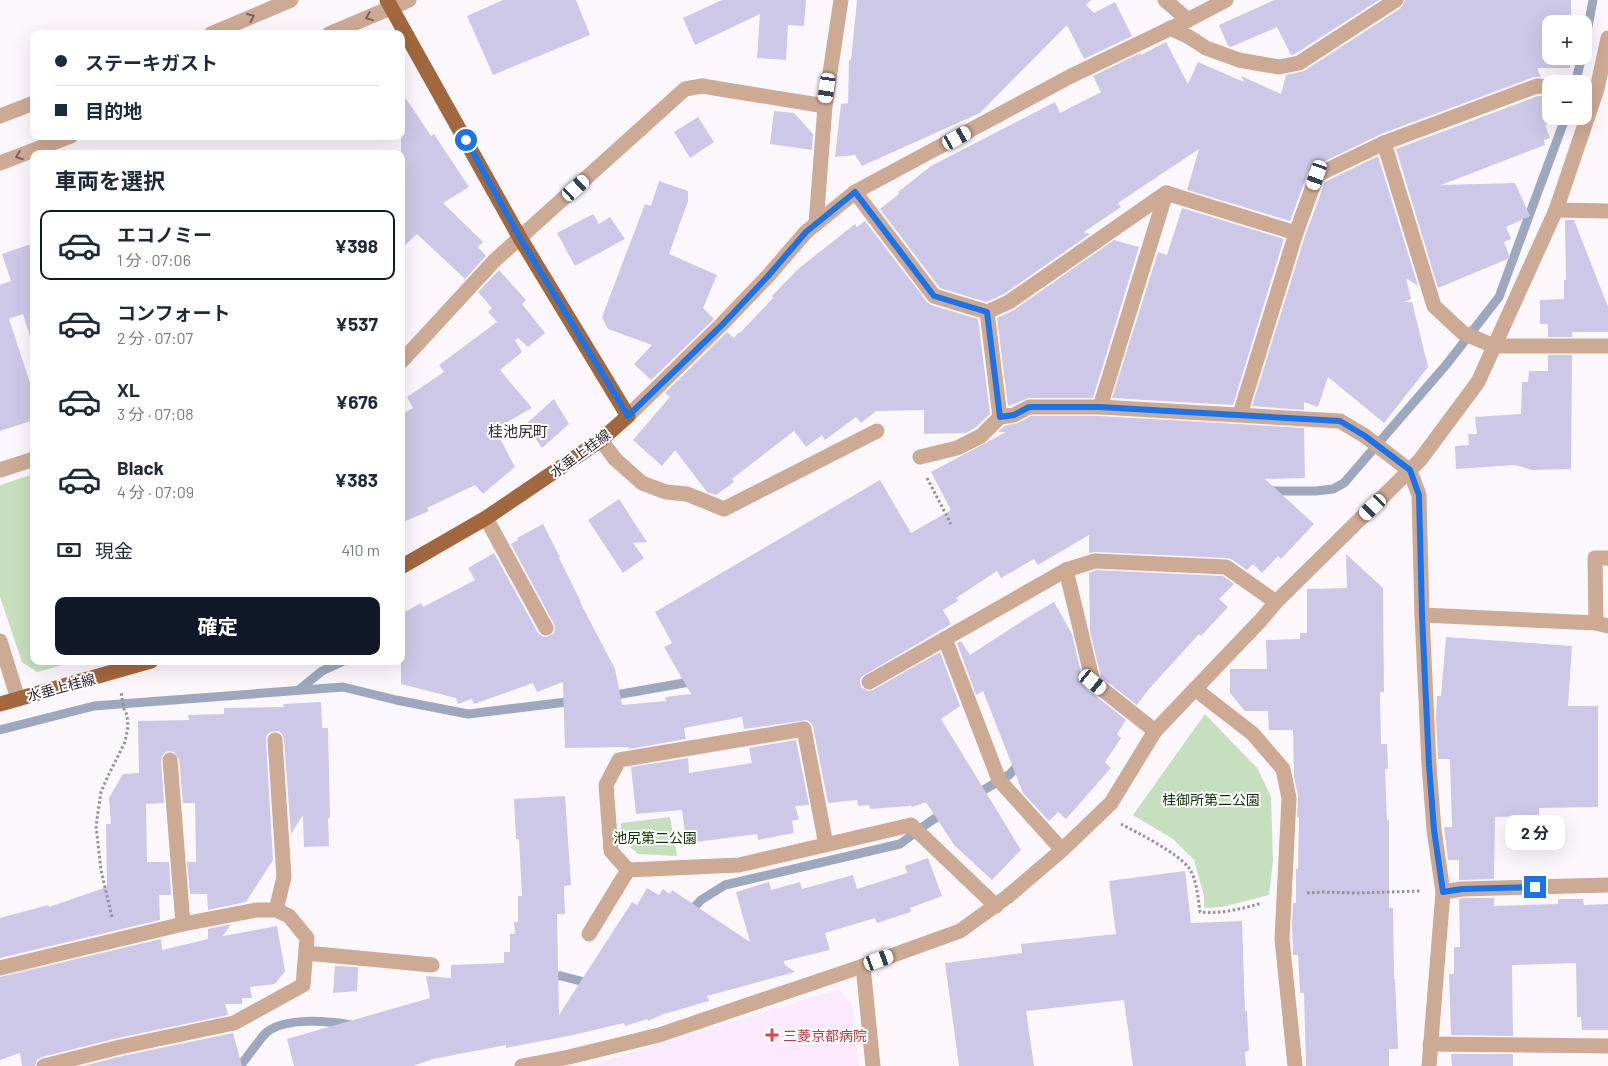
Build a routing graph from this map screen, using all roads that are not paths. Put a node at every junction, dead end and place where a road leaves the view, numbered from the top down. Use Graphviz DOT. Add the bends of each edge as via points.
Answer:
graph roads {
  1 [pos="291,0"];
  2 [pos="409,0"];
  3 [pos="841,0"];
  4 [pos="1165,0"];
  5 [pos="1226,0"];
  6 [pos="1396,0"];
  7 [pos="390,4"];
  8 [pos="1188,20"];
  9 [pos="1170,28"];
  10 [pos="220,30"];
  11 [pos="337,30"];
  12 [pos="404,30"];
  13 [pos="405,31"];
  14 [pos="1608,38"];
  15 [pos="1592,82"];
  16 [pos="1542,86"];
  17 [pos="30,105"];
  18 [pos="825,106"];
  19 [pos="0,116"];
  20 [pos="1580,125"];
  21 [pos="60,140"];
  22 [pos="1384,143"];
  23 [pos="34,150"];
  24 [pos="30,152"];
  25 [pos="0,163"];
  26 [pos="855,192"];
  27 [pos="1166,193"];
  28 [pos="1556,210"];
  29 [pos="1608,211"];
  30 [pos="816,224"];
  31 [pos="1296,233"];
  32 [pos="520,238"];
  33 [pos="987,312"];
  34 [pos="1494,346"];
  35 [pos="1608,346"];
  36 [pos="405,358"];
  37 [pos="1100,407"];
  38 [pos="1240,414"];
  39 [pos="628,416"];
  40 [pos="1000,417"];
  41 [pos="877,431"];
  42 [pos="601,440"];
  43 [pos="920,458"];
  44 [pos="30,460"];
  45 [pos="0,470"];
  46 [pos="1410,470"];
  47 [pos="486,518"];
  48 [pos="1608,558"];
  49 [pos="405,565"];
  50 [pos="1066,570"];
  51 [pos="1276,602"];
  52 [pos="1422,615"];
  53 [pos="1602,625"];
  54 [pos="546,628"];
  55 [pos="945,640"];
  56 [pos="0,641"];
  57 [pos="138,665"];
  58 [pos="869,682"];
  59 [pos="1195,689"];
  60 [pos="18,698"];
  61 [pos="0,704"];
  62 [pos="1155,731"];
  63 [pos="275,740"];
  64 [pos="170,760"];
  65 [pos="826,845"];
  66 [pos="1062,850"];
  67 [pos="628,870"];
  68 [pos="1608,885"];
  69 [pos="1443,892"];
  70 [pos="996,906"];
  71 [pos="276,910"];
  72 [pos="183,924"];
  73 [pos="589,934"];
  74 [pos="306,953"];
  75 [pos="432,965"];
  76 [pos="863,966"];
  77 [pos="0,968"];
  78 [pos="1430,1044"];
  79 [pos="1608,1046"];
  80 [pos="44,1066"];
  81 [pos="522,1066"];
  82 [pos="873,1066"];
  83 [pos="1295,1066"];
  84 [pos="1429,1066"];
  10 -- 1 [label="street, one-way"];
  2 -- 7 [label="street"];
  3 -- 18 [label="street"];
  4 -- 8 [label="street"];
  5 -- 8 [label="street"];
  6 -- 9 [label="street" via="1299,64 1279,67 1239,60 1206,48"];
  7 -- 11 [label="street, one-way"];
  7 -- 12 [label="main road"];
  8 -- 9 [label="street"];
  9 -- 26 [label="street" via="1070,76"];
  13 -- 32 [label="main road"];
  14 -- 15 [label="street"];
  16 -- 22 [label="street"];
  17 -- 19 [label="street"];
  18 -- 30 [label="street"];
  18 -- 32 [label="street" via="702,86 685,89"];
  20 -- 28 [label="street"];
  21 -- 23 [label="street, one-way"];
  22 -- 31 [label="street" via="1317,175"];
  22 -- 34 [label="street" via="1434,306 1463,333"];
  24 -- 25 [label="street, one-way"];
  26 -- 30 [label="street"];
  26 -- 33 [label="street" via="934,296"];
  27 -- 31 [label="street"];
  27 -- 33 [label="street" via="1009,302"];
  27 -- 37 [label="street"];
  28 -- 29 [label="street"];
  28 -- 34 [label="street"];
  30 -- 39 [label="street" via="723,324"];
  31 -- 38 [label="street"];
  32 -- 36 [label="street" via="495,260"];
  32 -- 39 [label="main road"];
  33 -- 40 [label="street"];
  34 -- 35 [label="street"];
  34 -- 46 [label="street" via="1478,382"];
  37 -- 38 [label="street"];
  37 -- 40 [label="street" via="1029,407 1014,415"];
  38 -- 46 [label="street" via="1340,421"];
  39 -- 42 [label="main road, 水垂上桂線"];
  40 -- 43 [label="street" via="981,436 957,448"];
  41 -- 42 [label="street" via="724,509 687,494 666,492 642,483 615,459"];
  42 -- 47 [label="main road, 水垂上桂線"];
  44 -- 45 [label="street"];
  46 -- 51 [label="street"];
  46 -- 52 [label="street" via="1419,495"];
  47 -- 49 [label="main road, 水垂上桂線"];
  47 -- 54 [label="street"];
  48 -- 53 [label="street" via="1595,558"];
  50 -- 51 [label="street" via="1095,561 1226,567"];
  50 -- 55 [label="street"];
  50 -- 62 [label="street" via="1093,682"];
  51 -- 59 [label="street"];
  52 -- 53 [label="street"];
  52 -- 69 [label="street" via="1429,765"];
  55 -- 58 [label="street"];
  55 -- 66 [label="street" via="999,780"];
  56 -- 60 [label="street"];
  57 -- 60 [label="main road, 水垂上桂線"];
  59 -- 62 [label="street"];
  59 -- 83 [label="street" via="1253,734 1283,769 1289,798 1282,939"];
  60 -- 61 [label="main road, 水垂上桂線"];
  62 -- 66 [label="street" via="1111,803"];
  63 -- 71 [label="street" via="284,877"];
  64 -- 72 [label="street"];
  65 -- 67 [label="street" via="739,865"];
  65 -- 67 [label="street" via="804,729 619,760 606,785 611,851"];
  65 -- 70 [label="street" via="911,824"];
  66 -- 70 [label="street"];
  67 -- 73 [label="street"];
  68 -- 69 [label="street"];
  69 -- 78 [label="street"];
  70 -- 76 [label="street" via="960,931"];
  71 -- 72 [label="street" via="256,910"];
  71 -- 74 [label="street" via="289,916 307,938"];
  72 -- 77 [label="street"];
  74 -- 75 [label="street"];
  74 -- 80 [label="street" via="304,985 234,1023"];
  76 -- 81 [label="street" via="659,1035 569,1058"];
  76 -- 82 [label="street"];
  78 -- 79 [label="street"];
  78 -- 84 [label="street"];
}
